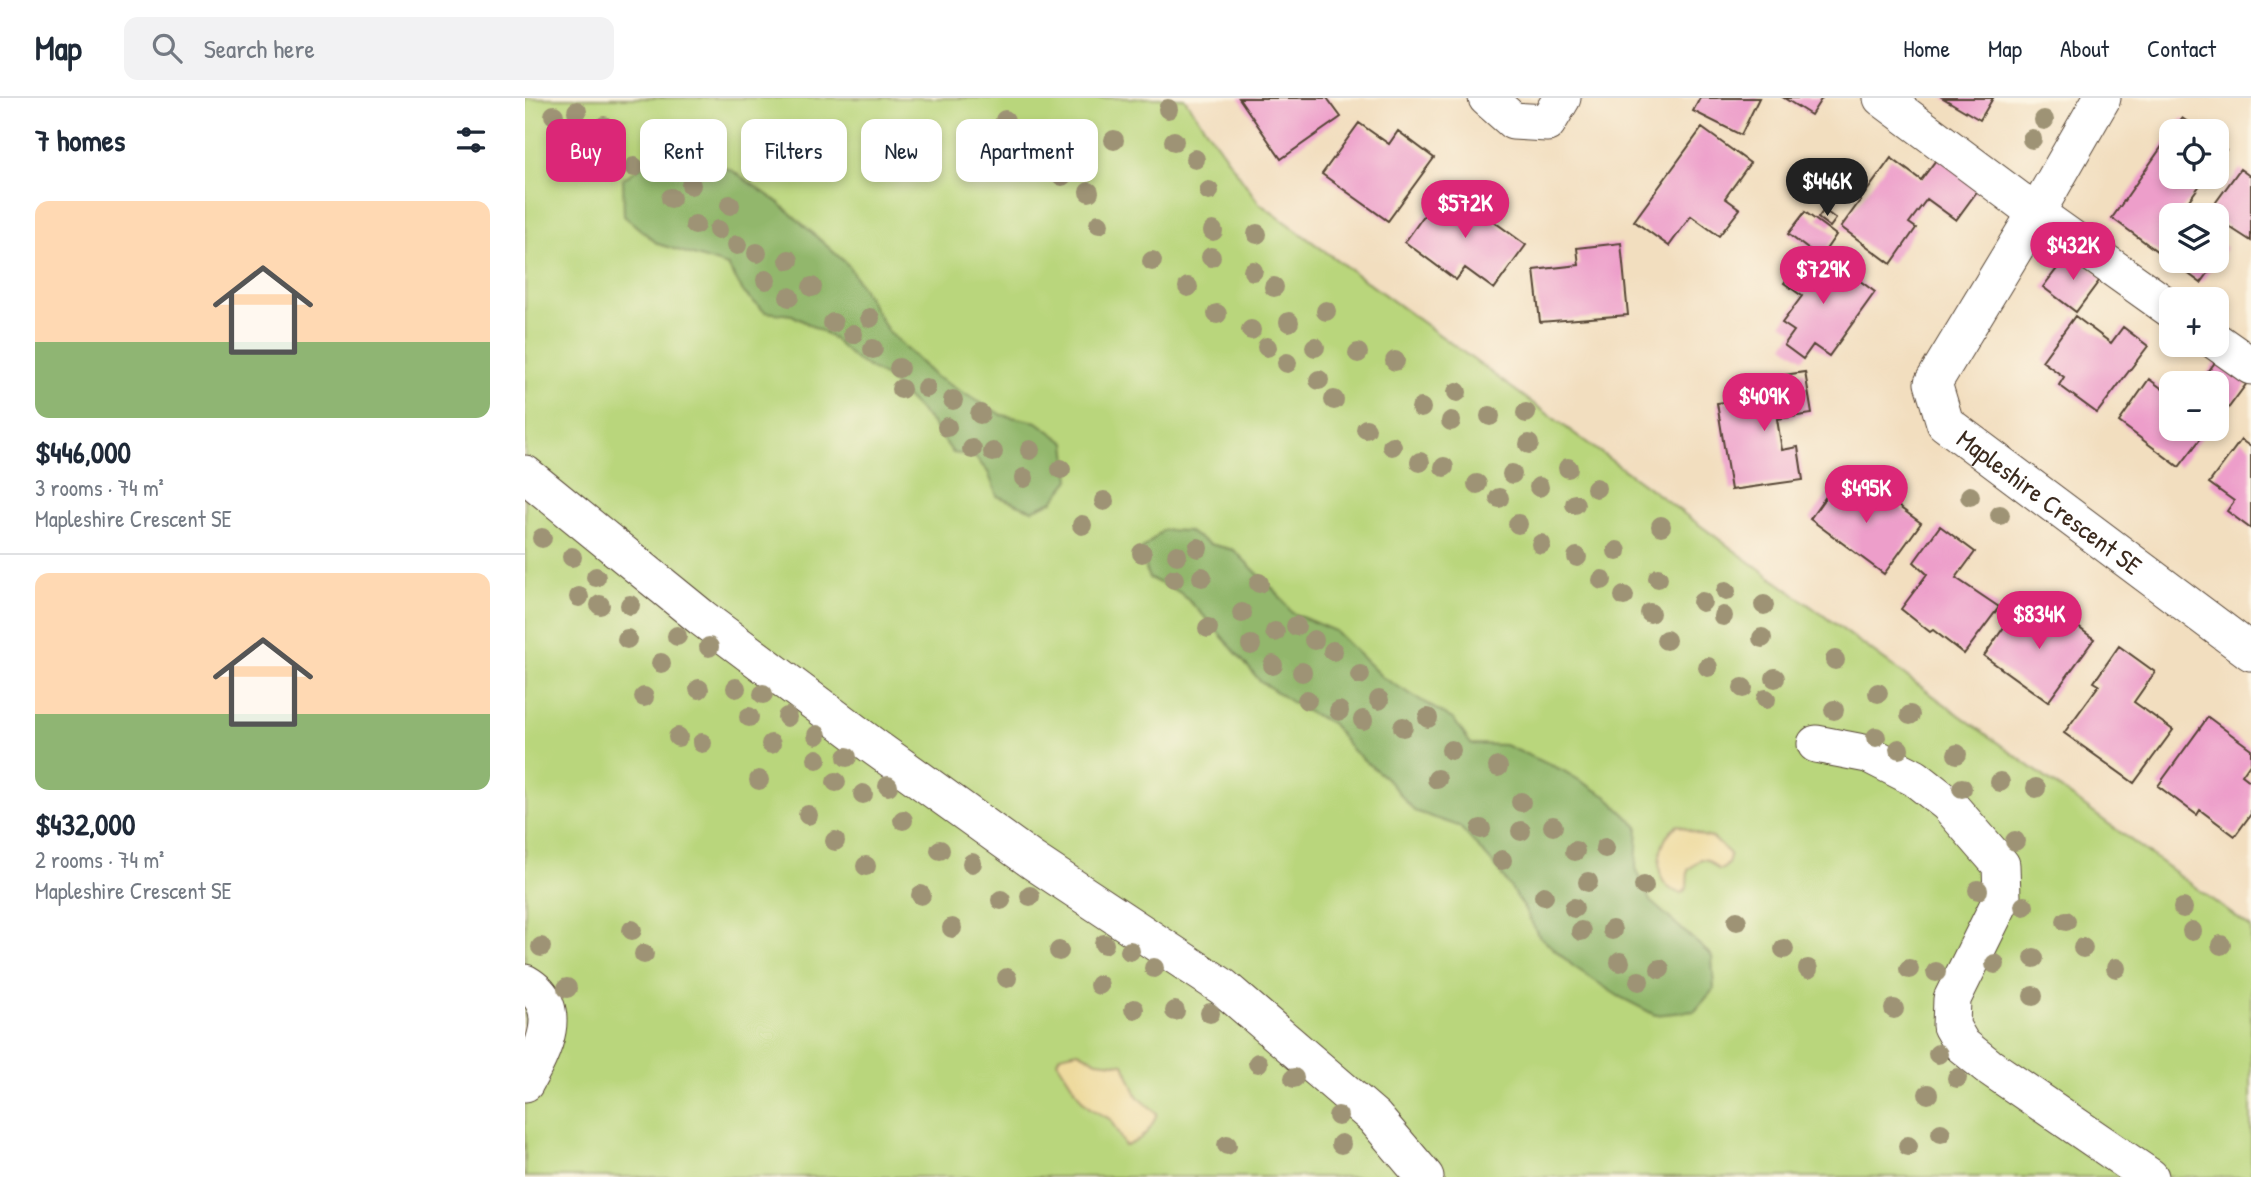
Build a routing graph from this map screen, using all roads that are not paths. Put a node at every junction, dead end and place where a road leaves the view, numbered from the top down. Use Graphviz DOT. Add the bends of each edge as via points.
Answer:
graph roads {
  1 [pos="1487,98"];
  2 [pos="1562,98"];
  3 [pos="1882,98"];
  4 [pos="2102,98"];
  5 [pos="2036,214"];
  6 [pos="2159,301"];
  7 [pos="2229,350"];
  8 [pos="2251,366"];
  9 [pos="525,474"];
  10 [pos="2251,652"];
  11 [pos="1817,744"];
  12 [pos="525,983"];
  13 [pos="525,1083"];
  14 [pos="1425,1177"];
  15 [pos="2150,1177"];
  1 -- 2 [label="street" via="1513,121 1547,123"];
  3 -- 5 [label="street"];
  4 -- 5 [label="street, Mapleshire Crescent SE"];
  5 -- 6 [label="street"];
  5 -- 10 [label="street, Mapleshire Crescent SE" via="1933,383 1945,423"];
  7 -- 8 [label="street"];
  9 -- 14 [label="street" via="702,618 873,746 1033,861 1223,987 1374,1117"];
  11 -- 15 [label="street" via="1868,754 1915,778 1948,804 2001,865 2002,898 1952,999 1951,1026 1962,1045 1988,1066"];
  12 -- 13 [label="street" via="546,1007 549,1031"];
}
